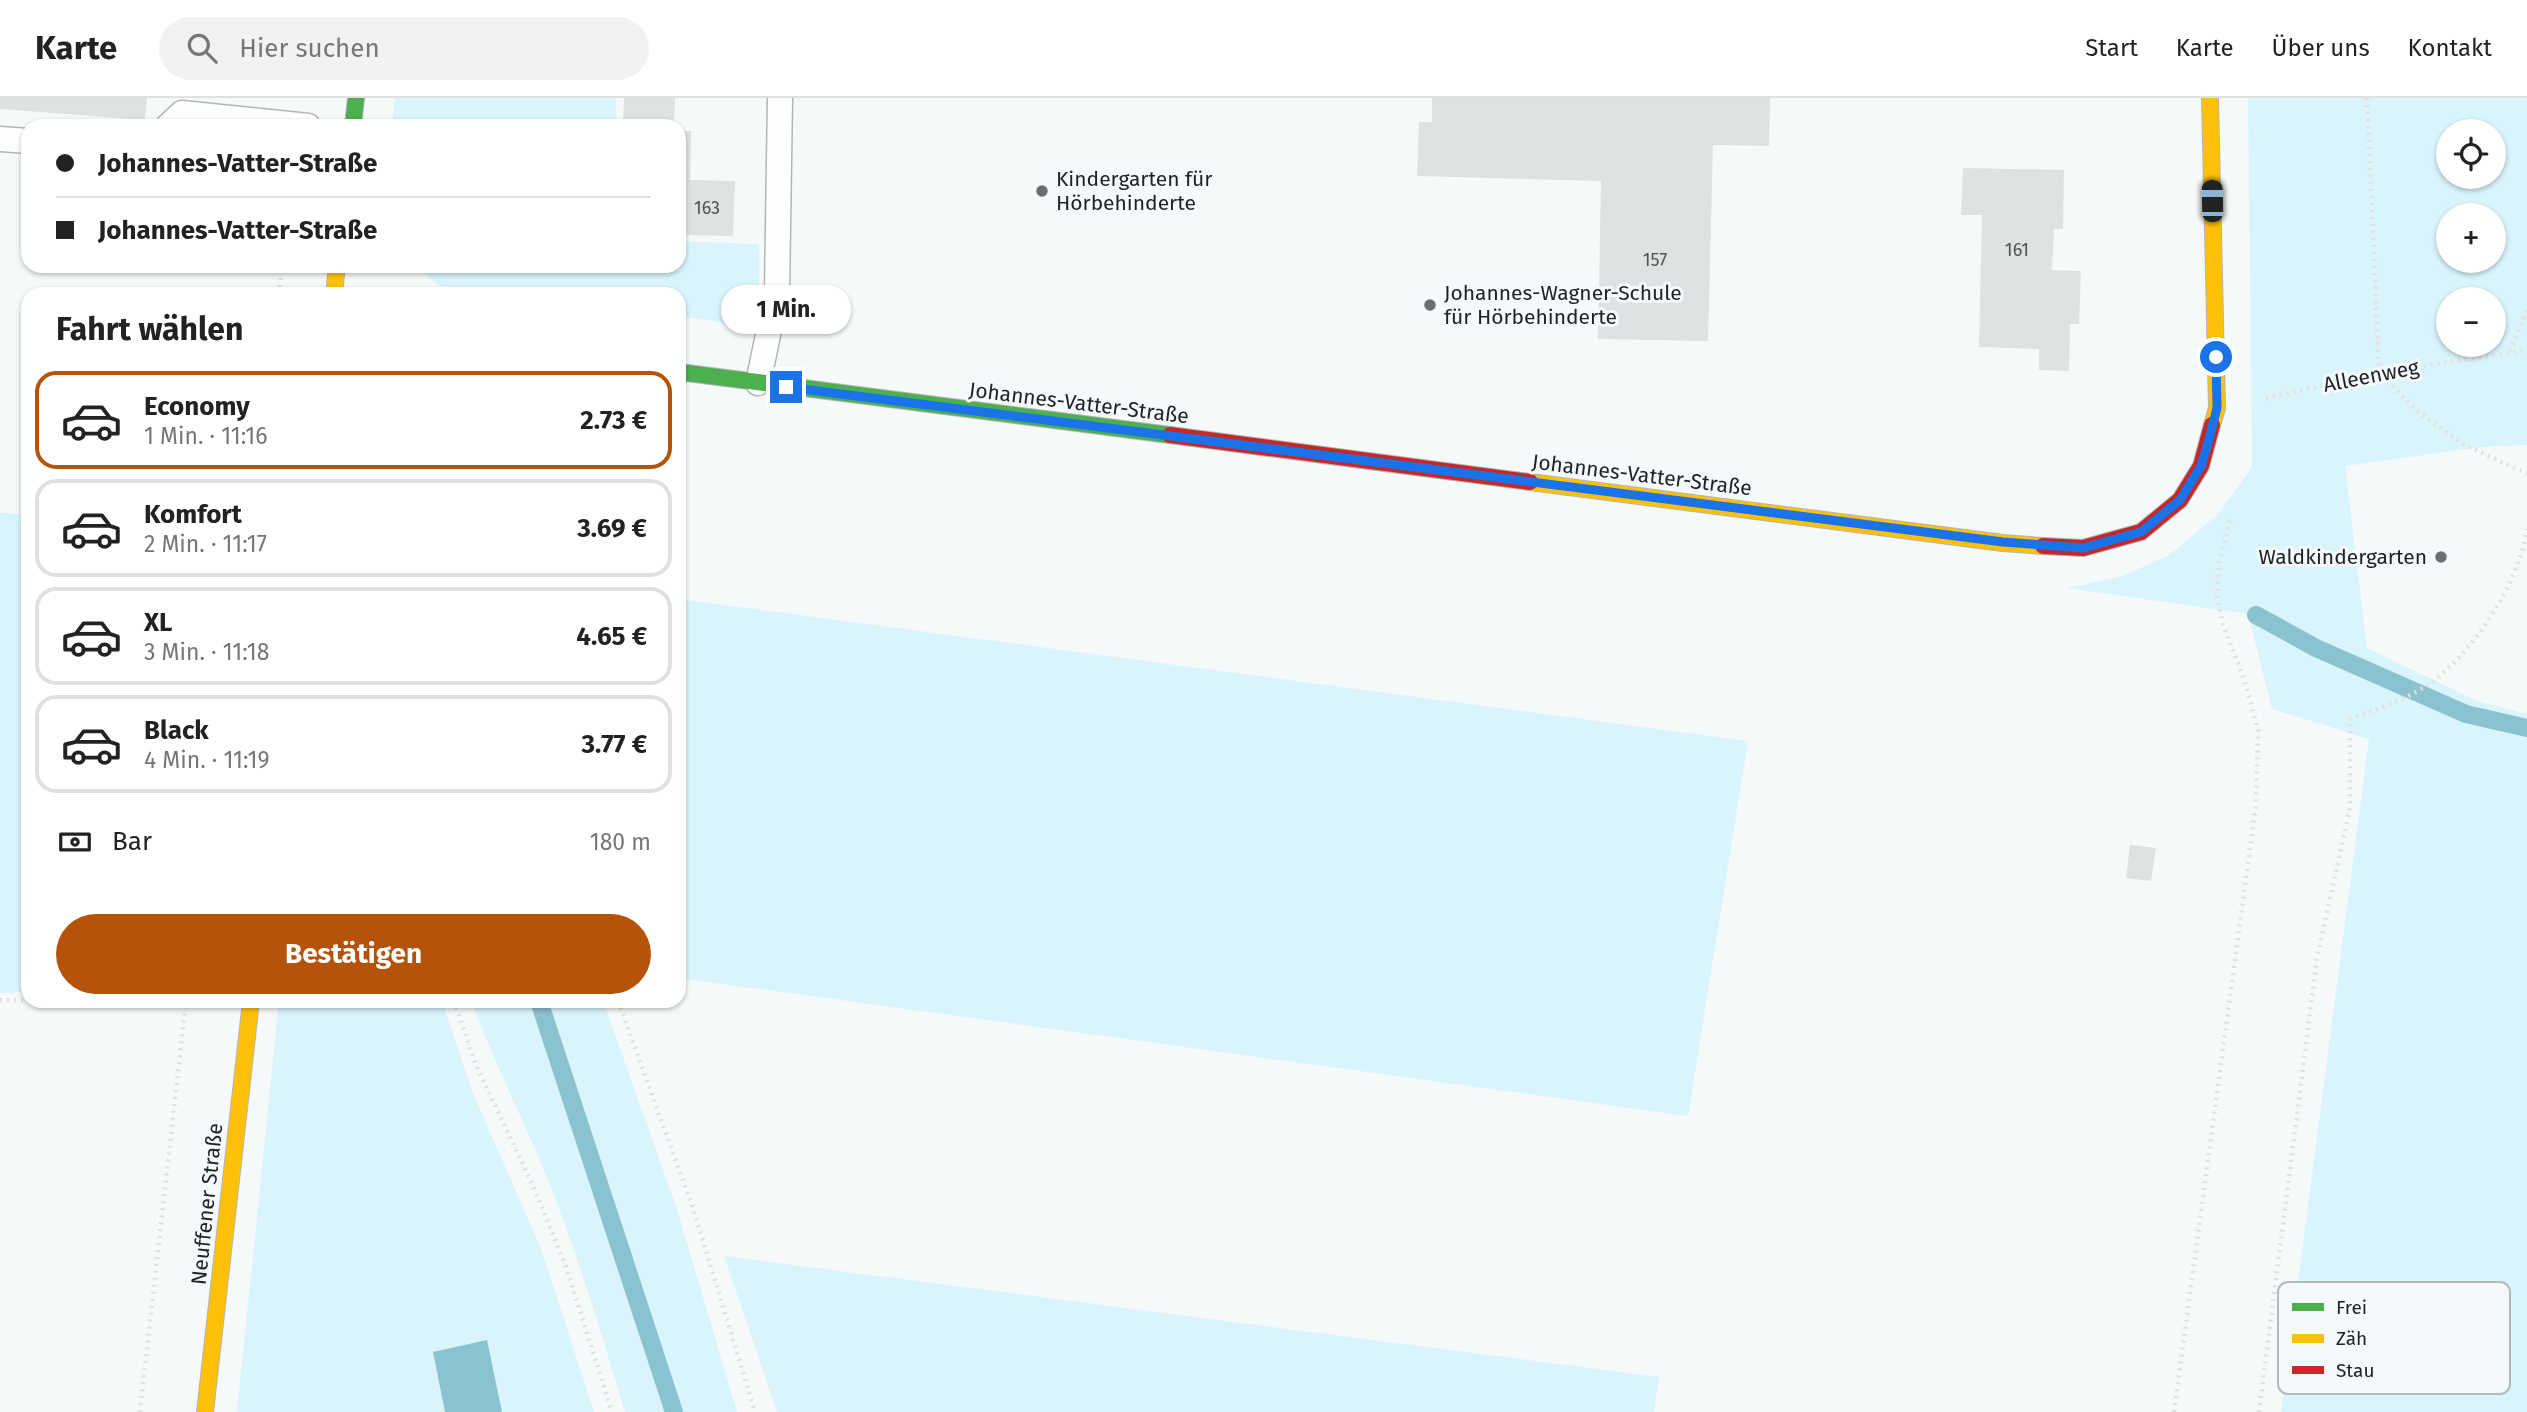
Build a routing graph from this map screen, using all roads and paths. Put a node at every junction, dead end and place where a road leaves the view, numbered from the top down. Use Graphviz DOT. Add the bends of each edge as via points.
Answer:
graph roads {
  1 [pos="356,98"];
  2 [pos="780,98"];
  3 [pos="2210,98"];
  4 [pos="2367,98"];
  5 [pos="176,119"];
  6 [pos="240,119"];
  7 [pos="354,119"];
  8 [pos="0,139"];
  9 [pos="21,140"];
  10 [pos="2527,311"];
  11 [pos="2527,350"];
  12 [pos="2509,352"];
  13 [pos="686,373"];
  14 [pos="2379,373"];
  15 [pos="758,383"];
  16 [pos="2217,408"];
  17 [pos="2527,474"];
  18 [pos="2230,508"];
  19 [pos="2527,529"];
  20 [pos="0,1000"];
  21 [pos="21,1000"];
  22 [pos="185,1008"];
  23 [pos="250,1008"];
  24 [pos="456,1008"];
  25 [pos="621,1008"];
  26 [pos="140,1412"];
  27 [pos="205,1412"];
  28 [pos="612,1412"];
  29 [pos="755,1412"];
  30 [pos="2174,1412"];
  31 [pos="2259,1412"];
  1 -- 7 [label="street"];
  2 -- 15 [label="lane" via="777,292"];
  3 -- 16 [label="street, Johannes-Vatter-Straße"];
  4 -- 14 [label="path"];
  5 -- 6 [label="lane" via="182,113"];
  8 -- 9 [label="lane"];
  10 -- 12 [label="path"];
  11 -- 12 [label="path, Alleenweg"];
  12 -- 14 [label="path, Alleenweg"];
  13 -- 15 [label="street, Johannes-Vatter-Straße"];
  14 -- 16 [label="path, Alleenweg"];
  14 -- 17 [label="path" via="2416,410 2463,444"];
  15 -- 16 [label="street, Johannes-Vatter-Straße" via="2003,542 2083,548 2141,532 2180,500 2201,466"];
  18 -- 30 [label="path" via="2217,596 2258,730 2256,804"];
  19 -- 31 [label="path" via="2512,580 2472,643 2429,684 2350,719 2350,808 2317,958"];
  20 -- 21 [label="path"];
  22 -- 26 [label="path"];
  23 -- 27 [label="street, Neuffener Straße"];
  24 -- 28 [label="path" via="476,1065 566,1266"];
  25 -- 29 [label="path" via="693,1208"];
}
